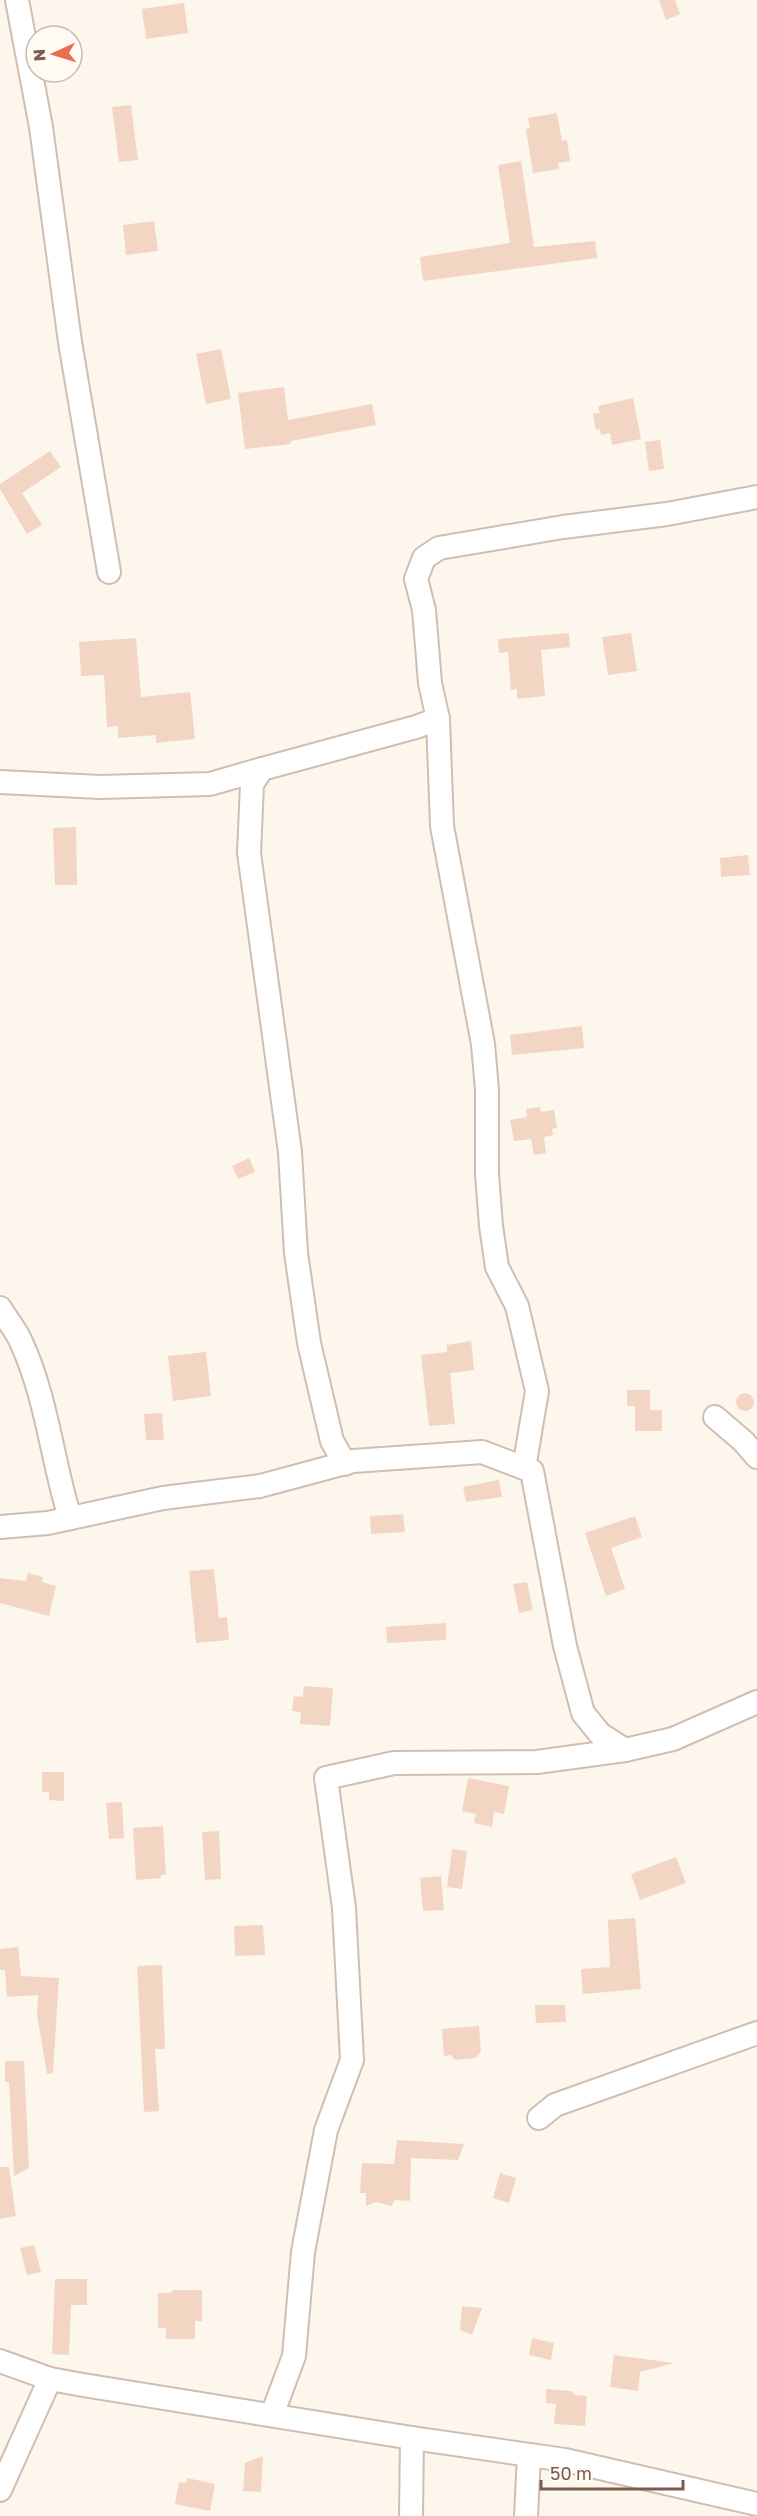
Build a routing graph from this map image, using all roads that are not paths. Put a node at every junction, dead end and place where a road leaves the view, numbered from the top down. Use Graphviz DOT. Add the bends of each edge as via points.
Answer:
graph roads {
  1 [pos="17,0"];
  2 [pos="757,497"];
  3 [pos="109,572"];
  4 [pos="438,719"];
  5 [pos="262,769"];
  6 [pos="0,782"];
  7 [pos="0,1308"];
  8 [pos="715,1417"];
  9 [pos="757,1457"];
  10 [pos="345,1464"];
  11 [pos="524,1468"];
  12 [pos="70,1518"];
  13 [pos="0,1527"];
  14 [pos="757,1702"];
  15 [pos="625,1750"];
  16 [pos="757,2033"];
  17 [pos="539,2118"];
  18 [pos="0,2361"];
  19 [pos="50,2379"];
  20 [pos="272,2415"];
  21 [pos="412,2438"];
  22 [pos="529,2455"];
  23 [pos="0,2490"];
  24 [pos="757,2504"];
  25 [pos="411,2516"];
  26 [pos="525,2516"];
  1 -- 3 [label="street" via="41,127 70,342"];
  2 -- 4 [label="street" via="439,548 424,558 416,579 424,610 430,683"];
  4 -- 5 [label="street"];
  4 -- 11 [label="street" via="442,826 483,1044 488,1184 497,1267 517,1306 537,1391"];
  5 -- 6 [label="street" via="210,784 100,787"];
  5 -- 10 [label="street" via="252,784 249,853 290,1152 296,1253 309,1343 332,1441"];
  7 -- 12 [label="street" via="22,1342 36,1384"];
  8 -- 9 [label="street"];
  10 -- 11 [label="street" via="482,1452"];
  10 -- 12 [label="street" via="260,1486 163,1498"];
  11 -- 15 [label="street" via="532,1471 565,1646 583,1713 600,1734"];
  12 -- 13 [label="street"];
  14 -- 15 [label="street" via="673,1739"];
  15 -- 20 [label="street" via="537,1762 394,1763 326,1778 344,1908 352,2060 326,2130 303,2252 294,2356"];
  16 -- 17 [label="street" via="555,2105"];
  18 -- 19 [label="street"];
  19 -- 20 [label="street"];
  19 -- 23 [label="street"];
  20 -- 21 [label="street"];
  21 -- 22 [label="street"];
  21 -- 25 [label="street"];
  22 -- 24 [label="street"];
  22 -- 26 [label="street"];
}
